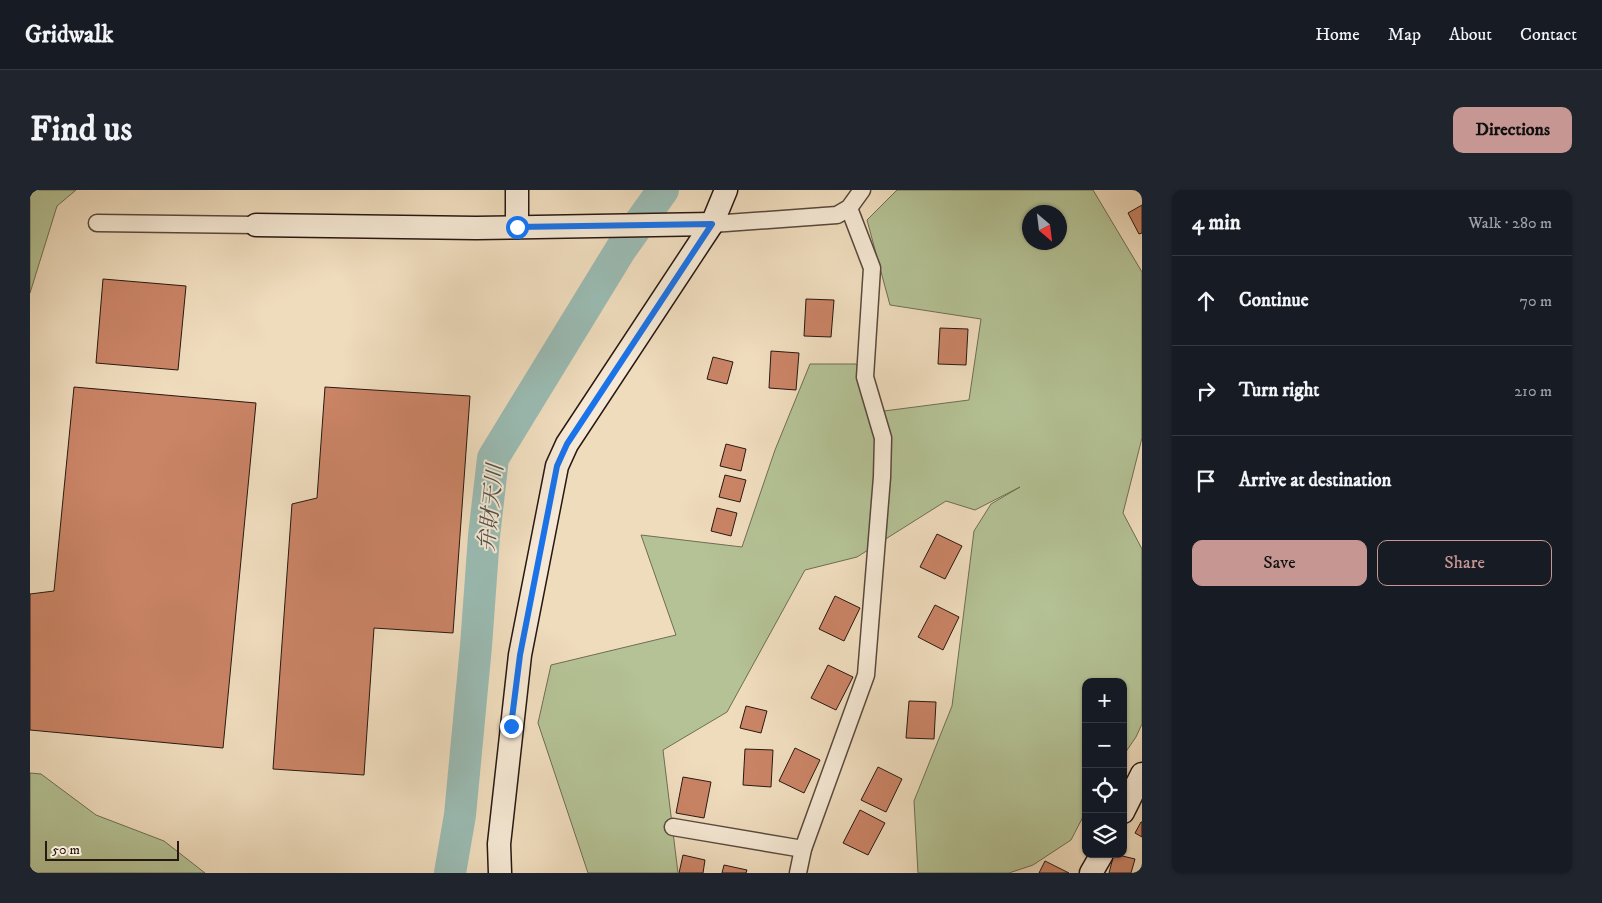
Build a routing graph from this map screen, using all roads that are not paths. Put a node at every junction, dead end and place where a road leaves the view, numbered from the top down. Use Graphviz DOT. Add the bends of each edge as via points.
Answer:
graph roads {
  1 [pos="518,190"];
  2 [pos="726,190"];
  3 [pos="862,190"];
  4 [pos="849,208"];
  5 [pos="97,223"];
  6 [pos="712,224"];
  7 [pos="256,225"];
  8 [pos="517,227"];
  9 [pos="1142,774"];
  10 [pos="1127,804"];
  11 [pos="673,827"];
  12 [pos="803,849"];
  13 [pos="1100,858"];
  14 [pos="500,873"];
  15 [pos="798,873"];
  16 [pos="1091,873"];
  1 -- 8 [label="street"];
  2 -- 6 [label="street"];
  3 -- 4 [label="street"];
  4 -- 6 [label="street" via="837,215"];
  4 -- 12 [label="street" via="872,268 865,377 883,438 882,477 866,675"];
  5 -- 7 [label="street"];
  6 -- 8 [label="street"];
  6 -- 14 [label="street" via="567,444 557,466 519,664 499,844"];
  7 -- 8 [label="street"];
  9 -- 10 [label="street"];
  11 -- 12 [label="street"];
  12 -- 15 [label="street"];
  13 -- 16 [label="street"];
}
